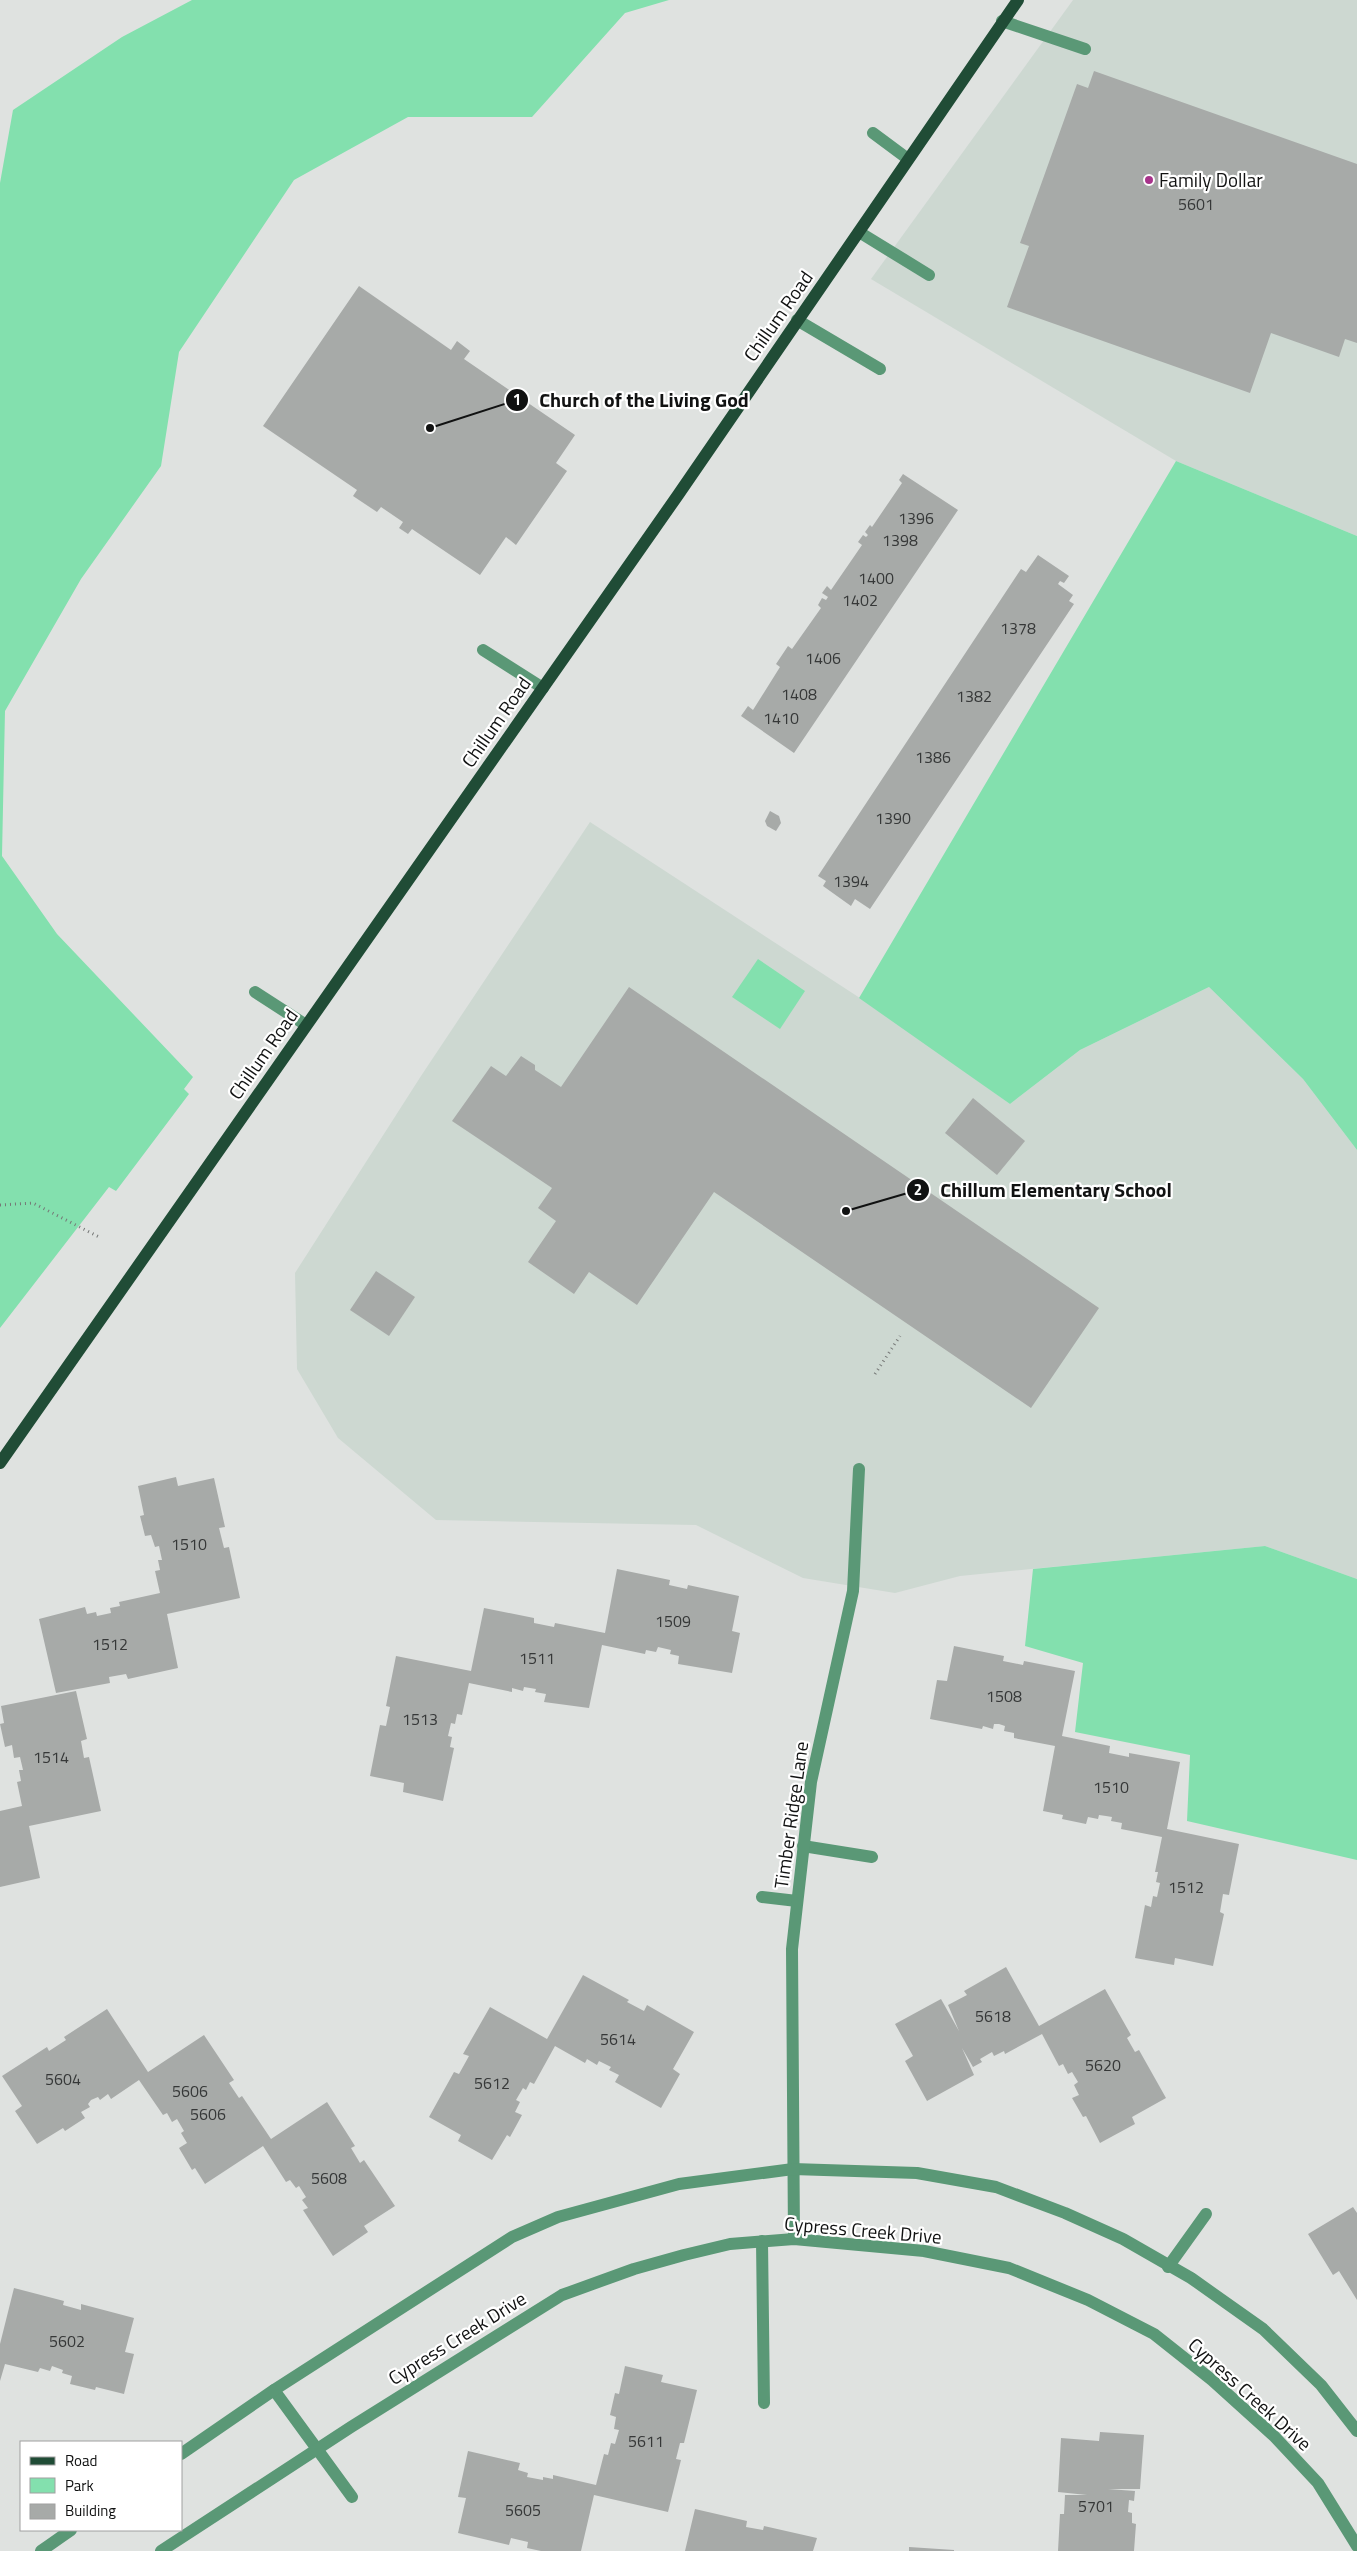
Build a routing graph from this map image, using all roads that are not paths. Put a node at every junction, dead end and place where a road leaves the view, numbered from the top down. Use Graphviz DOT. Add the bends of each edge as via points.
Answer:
graph roads {
  1 [pos="1018,0"];
  2 [pos="1002,21"];
  3 [pos="1085,48"];
  4 [pos="872,133"];
  5 [pos="908,159"];
  6 [pos="860,232"];
  7 [pos="929,275"];
  8 [pos="797,320"];
  9 [pos="880,369"];
  10 [pos="483,650"];
  11 [pos="543,688"];
  12 [pos="256,992"];
  13 [pos="306,1026"];
  14 [pos="1,1459"];
  15 [pos="859,1469"];
  16 [pos="803,1846"];
  17 [pos="872,1857"];
  18 [pos="762,1897"];
  19 [pos="797,1901"];
  20 [pos="793,2169"];
  21 [pos="1206,2214"];
  22 [pos="794,2239"];
  23 [pos="762,2241"];
  24 [pos="1168,2267"];
  25 [pos="274,2390"];
  26 [pos="764,2403"];
  27 [pos="1357,2431"];
  28 [pos="317,2449"];
  29 [pos="182,2453"];
  30 [pos="352,2497"];
  31 [pos="71,2531"];
  32 [pos="1357,2546"];
  33 [pos="41,2551"];
  34 [pos="160,2551"];
  1 -- 2 [label="main road, Chillum Road"];
  2 -- 3 [label="street"];
  2 -- 5 [label="main road, Chillum Road"];
  4 -- 5 [label="street"];
  5 -- 6 [label="main road, Chillum Road"];
  6 -- 7 [label="street"];
  6 -- 8 [label="main road, Chillum Road"];
  8 -- 9 [label="street"];
  8 -- 11 [label="main road, Chillum Road"];
  10 -- 11 [label="street"];
  11 -- 13 [label="main road, Chillum Road"];
  12 -- 13 [label="street"];
  13 -- 14 [label="main road, Chillum Road"];
  15 -- 16 [label="street, Timber Ridge Lane" via="853,1591 811,1782"];
  16 -- 17 [label="street"];
  16 -- 19 [label="street, Timber Ridge Lane"];
  18 -- 19 [label="street"];
  19 -- 20 [label="street, Timber Ridge Lane" via="792,1949"];
  20 -- 22 [label="street, Timber Ridge Lane"];
  20 -- 24 [label="street" via="918,2173 996,2187 1115,2236"];
  20 -- 25 [label="street" via="679,2184 558,2217 512,2237"];
  21 -- 24 [label="street"];
  22 -- 23 [label="street, Cypress Creek Drive"];
  22 -- 32 [label="street, Cypress Creek Drive" via="924,2252 1009,2268 1088,2300 1154,2334 1212,2380 1274,2436 1318,2484"];
  23 -- 26 [label="street"];
  23 -- 28 [label="street, Cypress Creek Drive" via="730,2244 684,2255 562,2294"];
  24 -- 27 [label="street" via="1191,2278 1263,2329 1321,2385"];
  25 -- 28 [label="street"];
  25 -- 29 [label="street"];
  28 -- 30 [label="street"];
  28 -- 34 [label="street, Cypress Creek Drive"];
  31 -- 33 [label="street"];
}
